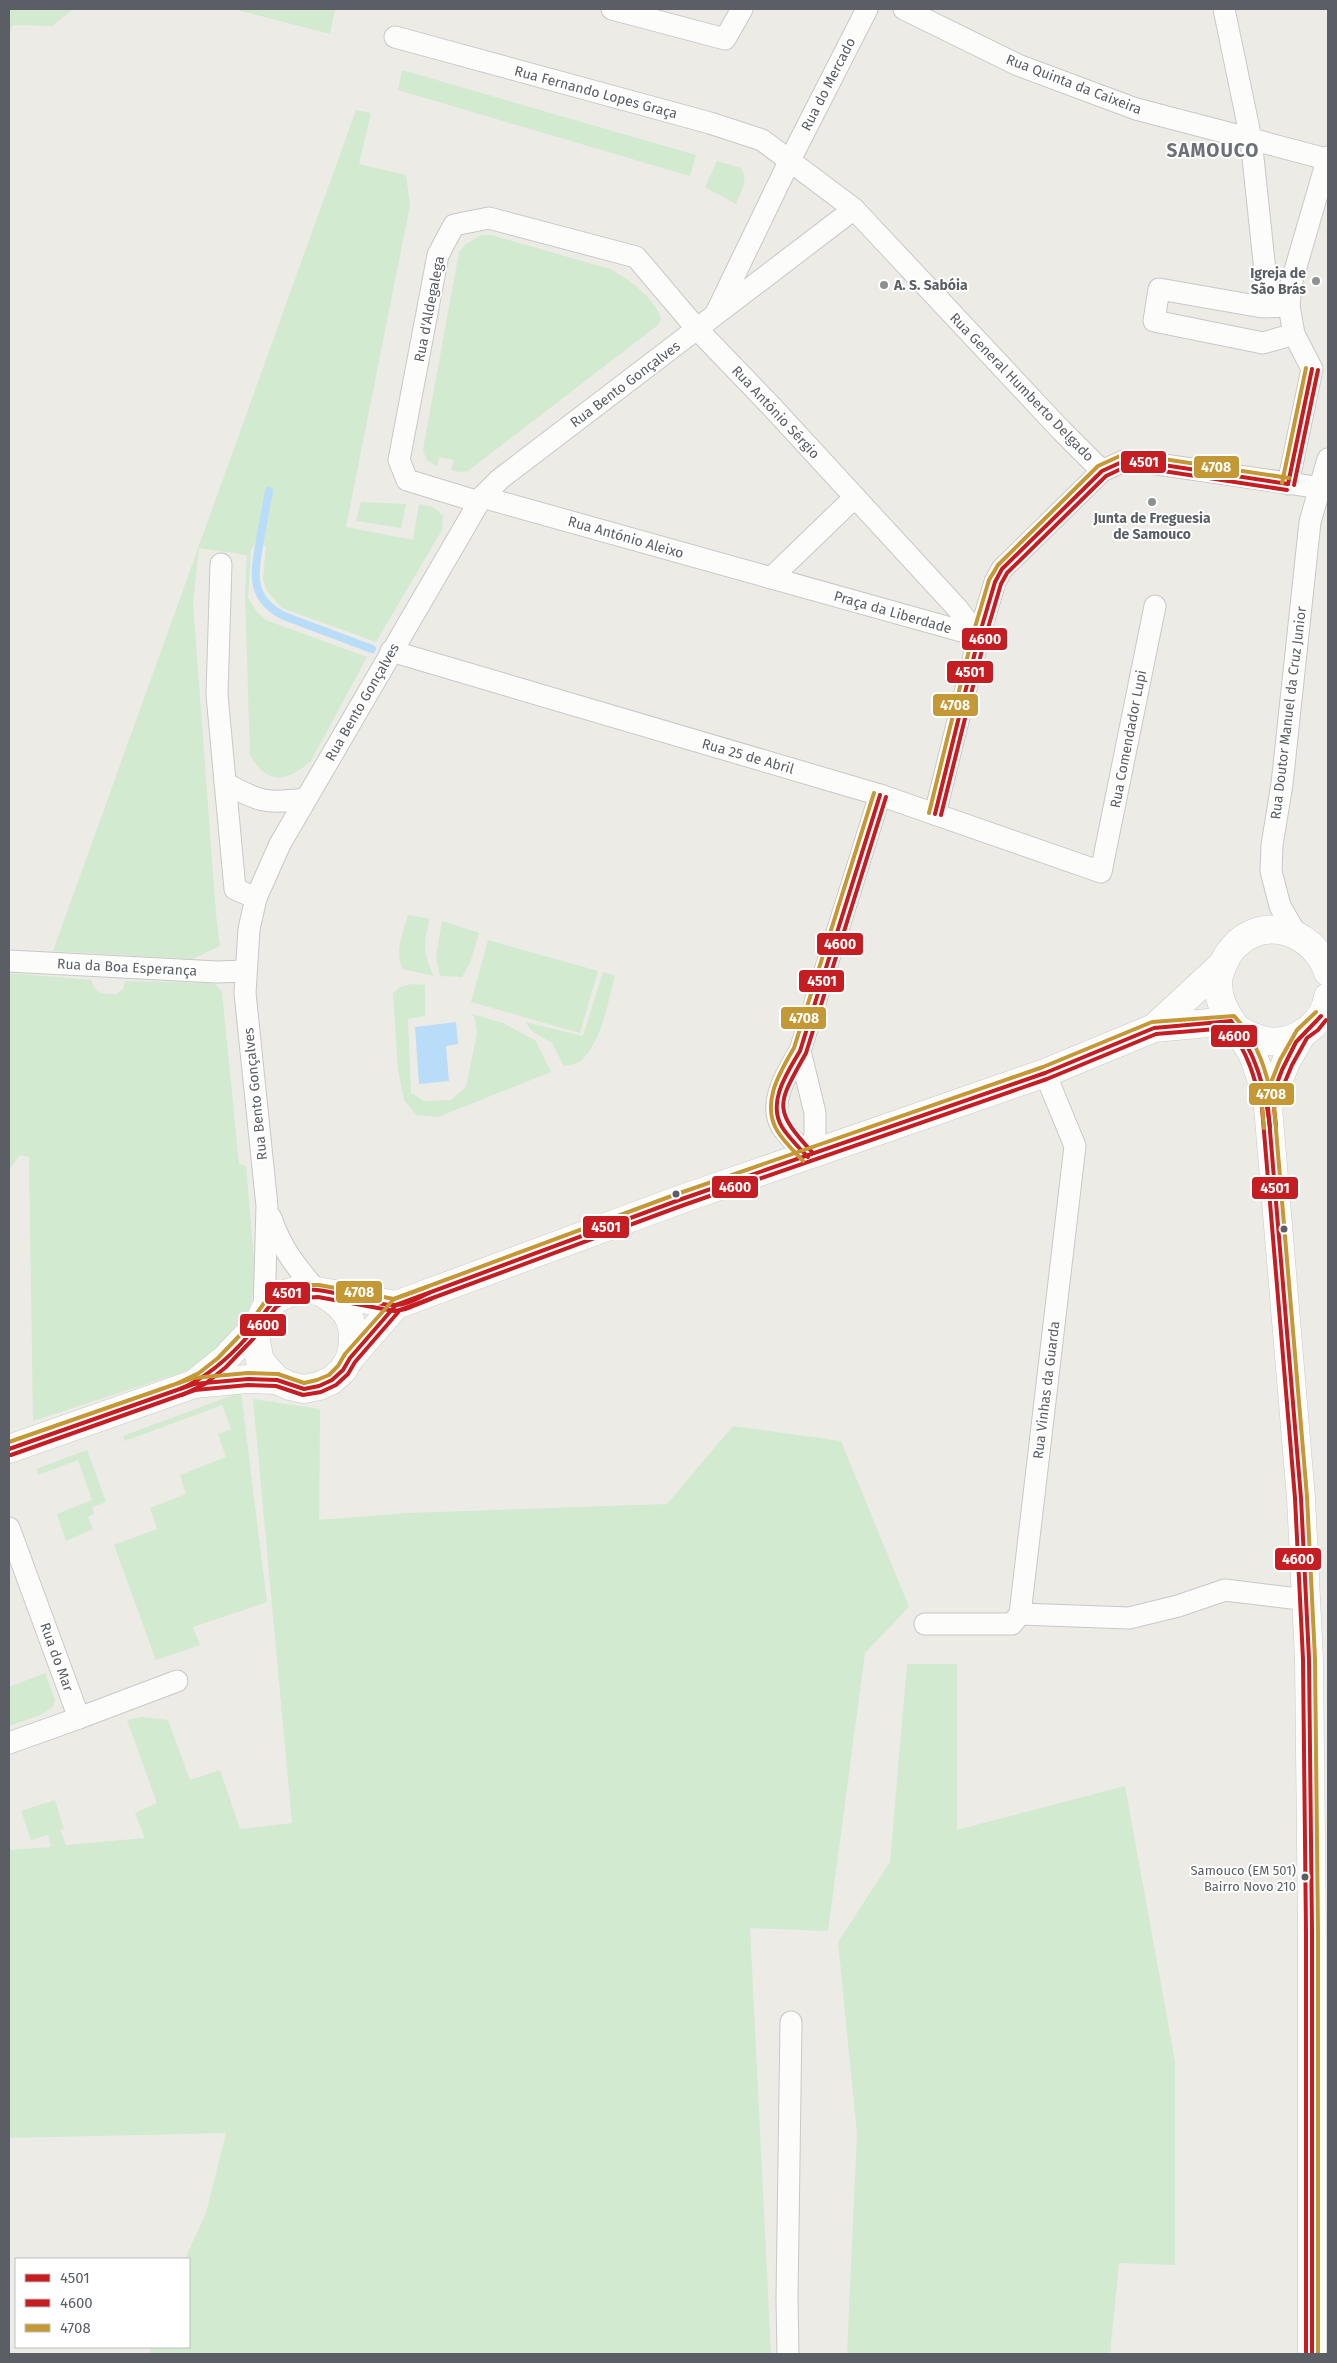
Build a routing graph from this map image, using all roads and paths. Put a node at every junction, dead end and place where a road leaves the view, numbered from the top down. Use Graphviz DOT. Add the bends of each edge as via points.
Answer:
graph roads {
  1 [pos="612,9"];
  2 [pos="742,9"];
  3 [pos="867,9"];
  4 [pos="904,9"];
  5 [pos="1224,9"];
  6 [pos="395,37"];
  7 [pos="1251,139"];
  8 [pos="1327,158"];
  9 [pos="790,160"];
  10 [pos="854,209"];
  11 [pos="1289,306"];
  12 [pos="714,316"];
  13 [pos="697,329"];
  14 [pos="1294,334"];
  15 [pos="1320,371"];
  16 [pos="1328,459"];
  17 [pos="1102,471"];
  18 [pos="1288,484"];
  19 [pos="1324,488"];
  20 [pos="854,496"];
  21 [pos="480,499"];
  22 [pos="221,564"];
  23 [pos="771,578"];
  24 [pos="1155,606"];
  25 [pos="979,636"];
  26 [pos="391,651"];
  27 [pos="226,783"];
  28 [pos="880,795"];
  29 [pos="306,799"];
  30 [pos="935,814"];
  31 [pos="1101,872"];
  32 [pos="256,898"];
  33 [pos="1313,945"];
  34 [pos="9,961"];
  35 [pos="1222,964"];
  36 [pos="246,971"];
  37 [pos="1328,972"];
  38 [pos="1326,1009"];
  39 [pos="1235,1025"];
  40 [pos="1154,1028"];
  41 [pos="1302,1034"];
  42 [pos="800,1051"];
  43 [pos="1045,1073"];
  44 [pos="1268,1107"];
  45 [pos="808,1157"];
  46 [pos="267,1206"];
  47 [pos="321,1292"];
  48 [pos="396,1305"];
  49 [pos="261,1318"];
  50 [pos="350,1358"];
  51 [pos="276,1380"];
  52 [pos="194,1384"];
  53 [pos="9,1450"];
  54 [pos="9,1528"];
  55 [pos="1306,1600"];
  56 [pos="1020,1614"];
  57 [pos="925,1624"];
  58 [pos="177,1681"];
  59 [pos="79,1718"];
  60 [pos="9,1743"];
  61 [pos="791,2022"];
  62 [pos="788,2354"];
  63 [pos="1312,2354"];
  1 -- 2 [label="street" via="725,39"];
  3 -- 9 [label="street, Rua do Mercado"];
  4 -- 7 [label="street, Rua Quinta da Caixeira" via="1018,65 1136,109"];
  5 -- 7 [label="street"];
  6 -- 9 [label="street, Rua Fernando Lopes Graça" via="710,123 762,140"];
  7 -- 8 [label="street, Rua Quinta da Caixeira"];
  7 -- 11 [label="street" via="1267,290"];
  8 -- 11 [label="street" via="1291,284"];
  9 -- 10 [label="street, Rua General Humberto Delgado"];
  9 -- 12 [label="street, Rua Bento Gonçalves"];
  10 -- 12 [label="street, Rua Bento Gonçalves"];
  10 -- 17 [label="street, Rua General Humberto Delgado"];
  11 -- 14 [label="street"];
  11 -- 14 [label="street" via="1262,307 1159,288 1154,321 1263,343"];
  12 -- 13 [label="street, Rua Bento Gonçalves"];
  13 -- 20 [label="street, Rua António Sérgio"];
  13 -- 21 [label="street, Rua Bento Gonçalves" via="500,479"];
  13 -- 21 [label="street, Rua d'Aldegalega" via="636,258 489,218 454,224 438,255 399,460 407,480"];
  14 -- 15 [label="street"];
  15 -- 18 [label="street"];
  16 -- 19 [label="street, Rua Doutor Manuel da Cruz Junior"];
  17 -- 18 [label="street" via="1124,461 1137,461"];
  17 -- 25 [label="street" via="1002,569"];
  18 -- 19 [label="street"];
  19 -- 33 [label="street, Rua Doutor Manuel da Cruz Junior" via="1310,522 1282,784 1272,845 1272,871 1280,906"];
  20 -- 23 [label="street"];
  20 -- 25 [label="street, Praça da Liberdade"];
  21 -- 23 [label="street, Rua António Aleixo"];
  21 -- 26 [label="street, Rua Bento Gonçalves"];
  22 -- 27 [label="street" via="218,695"];
  23 -- 25 [label="street, Praça da Liberdade"];
  24 -- 31 [label="street, Rua Comendador Lupi"];
  25 -- 30 [label="street"];
  26 -- 28 [label="street, Rua 25 de Abril"];
  26 -- 29 [label="street, Rua Bento Gonçalves"];
  27 -- 29 [label="street" via="254,799 279,802"];
  27 -- 32 [label="street" via="235,890"];
  28 -- 30 [label="street, Rua 25 de Abril"];
  28 -- 42 [label="street"];
  29 -- 32 [label="street, Rua Bento Gonçalves" via="280,844"];
  30 -- 31 [label="street, Rua 25 de Abril"];
  32 -- 36 [label="street, Rua Bento Gonçalves" via="248,928"];
  33 -- 35 [label="main road" via="1279,930 1261,931 1245,938"];
  33 -- 37 [label="main road" via="1324,959"];
  34 -- 36 [label="street, Rua da Boa Esperança"];
  35 -- 39 [label="main road" via="1219,994 1223,1009"];
  35 -- 40 [label="main road"];
  36 -- 46 [label="street, Rua Bento Gonçalves" via="245,993"];
  38 -- 41 [label="main road"];
  39 -- 40 [label="main road"];
  39 -- 41 [label="main road" via="1254,1038 1270,1042"];
  39 -- 44 [label="main road" via="1253,1055"];
  40 -- 43 [label="main road"];
  41 -- 44 [label="main road" via="1286,1062"];
  42 -- 45 [label="street" via="815,1113 815,1135"];
  42 -- 45 [label="street" via="786,1073 778,1108 781,1126"];
  43 -- 45 [label="main road"];
  43 -- 56 [label="street, Rua Vinhas da Guarda" via="1075,1146"];
  44 -- 55 [label="main road"];
  45 -- 48 [label="main road" via="679,1200"];
  46 -- 47 [label="street" via="278,1239 290,1259"];
  46 -- 49 [label="street"];
  47 -- 48 [label="main road"];
  47 -- 49 [label="main road" via="302,1289 288,1293 274,1300"];
  47 -- 50 [label="main road" via="337,1302 350,1320 354,1343"];
  48 -- 50 [label="main road"];
  49 -- 51 [label="main road" via="255,1337 260,1361"];
  49 -- 52 [label="main road" via="224,1360"];
  50 -- 51 [label="main road" via="337,1375 319,1386 304,1389"];
  51 -- 52 [label="main road"];
  52 -- 53 [label="main road"];
  54 -- 59 [label="street, Rua do Mar"];
  55 -- 56 [label="street" via="1225,1590 1129,1618"];
  55 -- 63 [label="main road" via="1311,1886"];
  56 -- 57 [label="street" via="1012,1624"];
  58 -- 59 [label="street"];
  59 -- 60 [label="street"];
  61 -- 62 [label="street"];
}
